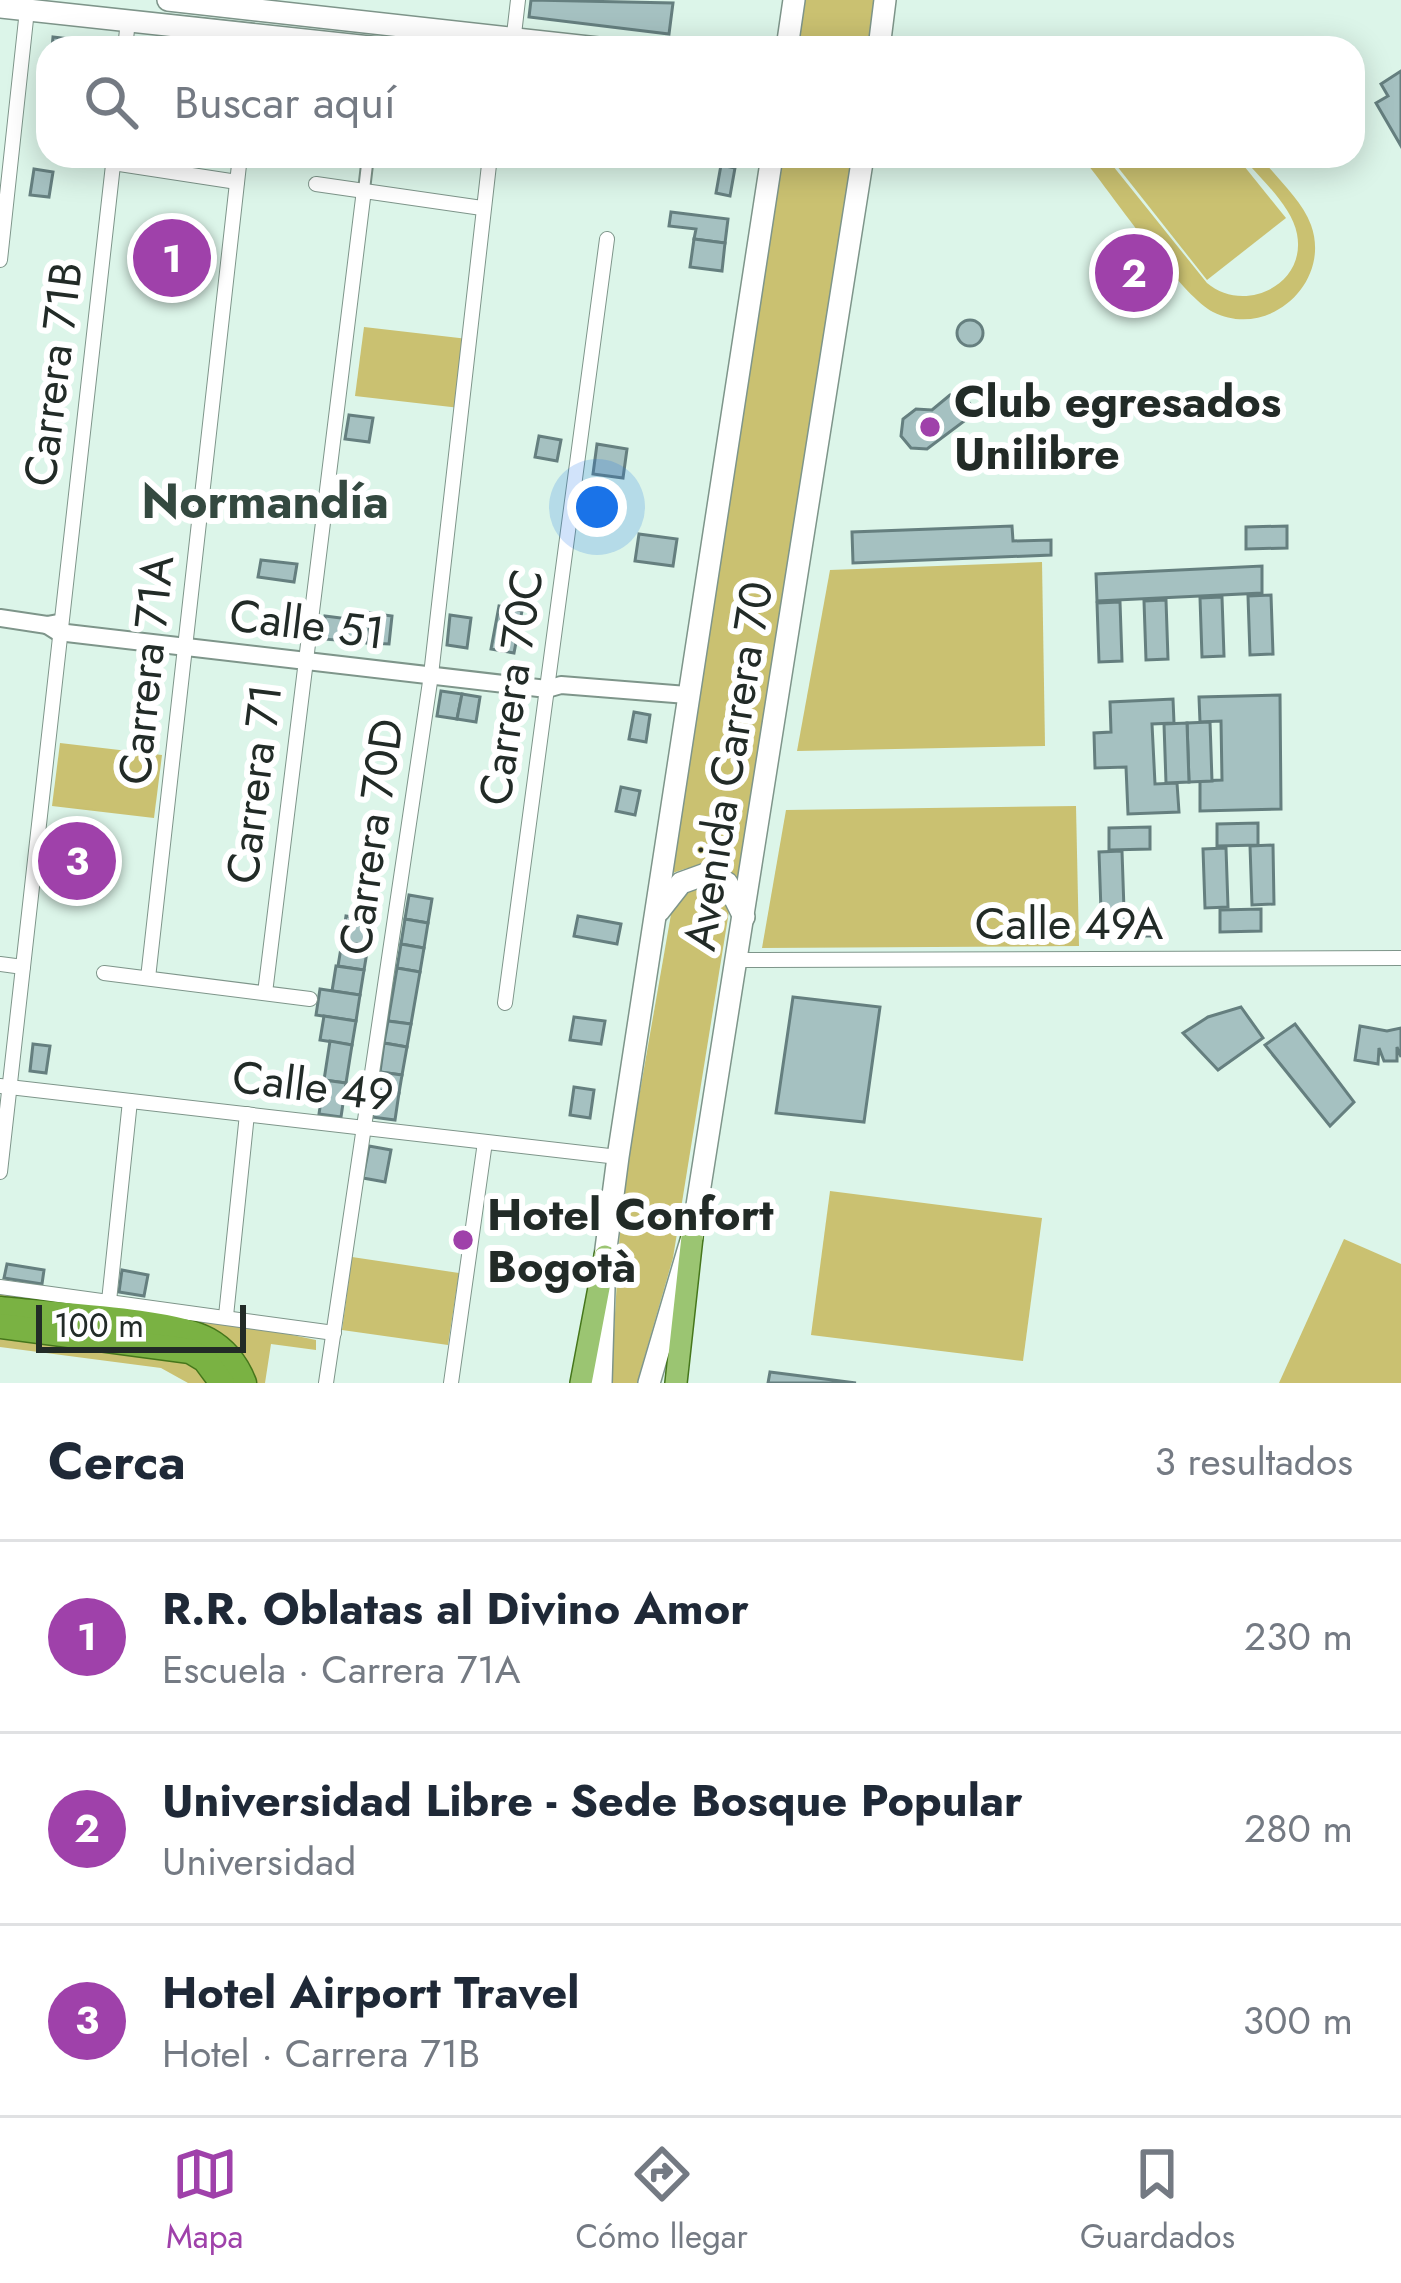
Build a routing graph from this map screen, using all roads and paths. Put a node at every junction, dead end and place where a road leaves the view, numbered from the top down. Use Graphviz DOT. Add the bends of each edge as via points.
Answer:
graph roads {
  1 [pos="168,0"];
  2 [pos="518,0"];
  3 [pos="794,0"];
  4 [pos="886,0"];
  5 [pos="260,5"];
  6 [pos="0,7"];
  7 [pos="27,10"];
  8 [pos="128,20"];
  9 [pos="126,36"];
  10 [pos="271,36"];
  11 [pos="466,36"];
  12 [pos="514,36"];
  13 [pos="789,36"];
  14 [pos="881,36"];
  15 [pos="113,168"];
  16 [pos="162,168"];
  17 [pos="239,168"];
  18 [pos="367,168"];
  19 [pos="488,168"];
  20 [pos="770,168"];
  21 [pos="860,168"];
  22 [pos="237,182"];
  23 [pos="316,184"];
  24 [pos="364,190"];
  25 [pos="482,208"];
  26 [pos="607,238"];
  27 [pos="1,260"];
  28 [pos="0,618"];
  29 [pos="55,626"];
  30 [pos="185,642"];
  31 [pos="307,656"];
  32 [pos="431,670"];
  33 [pos="552,684"];
  34 [pos="687,695"];
  35 [pos="656,914"];
  36 [pos="744,918"];
  37 [pos="1401,958"];
  38 [pos="737,961"];
  39 [pos="0,964"];
  40 [pos="23,967"];
  41 [pos="104,973"];
  42 [pos="148,978"];
  43 [pos="265,993"];
  44 [pos="310,999"];
  45 [pos="505,1003"];
  46 [pos="5,1087"];
  47 [pos="130,1101"];
  48 [pos="247,1114"];
  49 [pos="362,1128"];
  50 [pos="485,1142"];
  51 [pos="618,1157"];
  52 [pos="0,1172"];
  53 [pos="692,1237"];
  54 [pos="605,1256"];
  55 [pos="0,1287"];
  56 [pos="109,1301"];
  57 [pos="0,1309"];
  58 [pos="226,1316"];
  59 [pos="0,1326"];
  60 [pos="334,1333"];
  61 [pos="222,1383"];
  62 [pos="244,1383"];
  63 [pos="326,1383"];
  64 [pos="451,1383"];
  65 [pos="581,1383"];
  66 [pos="601,1383"];
  67 [pos="649,1383"];
  68 [pos="676,1383"];
  1 -- 5 [label="main road"];
  2 -- 12 [label="street"];
  3 -- 13 [label="main road"];
  4 -- 14 [label="main road"];
  5 -- 11 [label="main road"];
  6 -- 7 [label="main road"];
  7 -- 8 [label="main road"];
  7 -- 27 [label="street"];
  8 -- 9 [label="street"];
  8 -- 10 [label="main road"];
  15 -- 29 [label="street, Carrera 71B"];
  16 -- 22 [label="street"];
  17 -- 22 [label="street, Carrera 71A"];
  18 -- 24 [label="street, Carrera 71"];
  19 -- 25 [label="street, Carrera 70D"];
  20 -- 34 [label="main road, Avenida Carrera 70"];
  21 -- 36 [label="main road, Avenida Carrera 70"];
  22 -- 30 [label="street, Carrera 71A"];
  23 -- 24 [label="street"];
  24 -- 25 [label="street"];
  24 -- 31 [label="street, Carrera 71"];
  25 -- 32 [label="street, Carrera 70D"];
  26 -- 33 [label="street, Carrera 70C"];
  28 -- 29 [label="street, Calle 51"];
  29 -- 30 [label="street, Calle 51"];
  29 -- 40 [label="street, Carrera 71B"];
  30 -- 31 [label="street, Calle 51"];
  30 -- 42 [label="street, Carrera 71A"];
  31 -- 32 [label="street, Calle 51"];
  31 -- 43 [label="street, Carrera 71"];
  32 -- 33 [label="street, Calle 51"];
  32 -- 49 [label="street, Carrera 70D"];
  33 -- 34 [label="street, Calle 51"];
  33 -- 45 [label="street, Carrera 70C"];
  34 -- 35 [label="main road, Avenida Carrera 70"];
  35 -- 36 [label="main road" via="681,883 706,874 733,890"];
  35 -- 51 [label="main road, Avenida Carrera 70"];
  36 -- 38 [label="main road, Avenida Carrera 70"];
  37 -- 38 [label="street, Calle 49A"];
  38 -- 53 [label="main road, Avenida Carrera 70"];
  39 -- 40 [label="street"];
  40 -- 46 [label="street, Carrera 71B"];
  41 -- 42 [label="street"];
  42 -- 43 [label="street"];
  43 -- 44 [label="street"];
  46 -- 47 [label="street, Calle 49"];
  46 -- 52 [label="street, Carrera 71B"];
  47 -- 48 [label="street, Calle 49"];
  47 -- 56 [label="street"];
  48 -- 49 [label="street, Calle 49"];
  48 -- 58 [label="street"];
  49 -- 50 [label="street, Calle 49"];
  49 -- 60 [label="street, Carrera 70D"];
  50 -- 51 [label="street, Calle 49"];
  50 -- 64 [label="street"];
  51 -- 54 [label="main road, Avenida Carrera 70"];
  53 -- 67 [label="main road, Avenida Carrera 70"];
  53 -- 68 [label="main road"];
  54 -- 65 [label="main road"];
  54 -- 66 [label="main road, Avenida Carrera 70"];
  55 -- 56 [label="street"];
  56 -- 58 [label="street"];
  57 -- 62 [label="highway" via="190,1332 219,1347"];
  58 -- 60 [label="street"];
  59 -- 61 [label="highway" via="190,1352"];
  60 -- 63 [label="street, Carrera 70D"];
}
